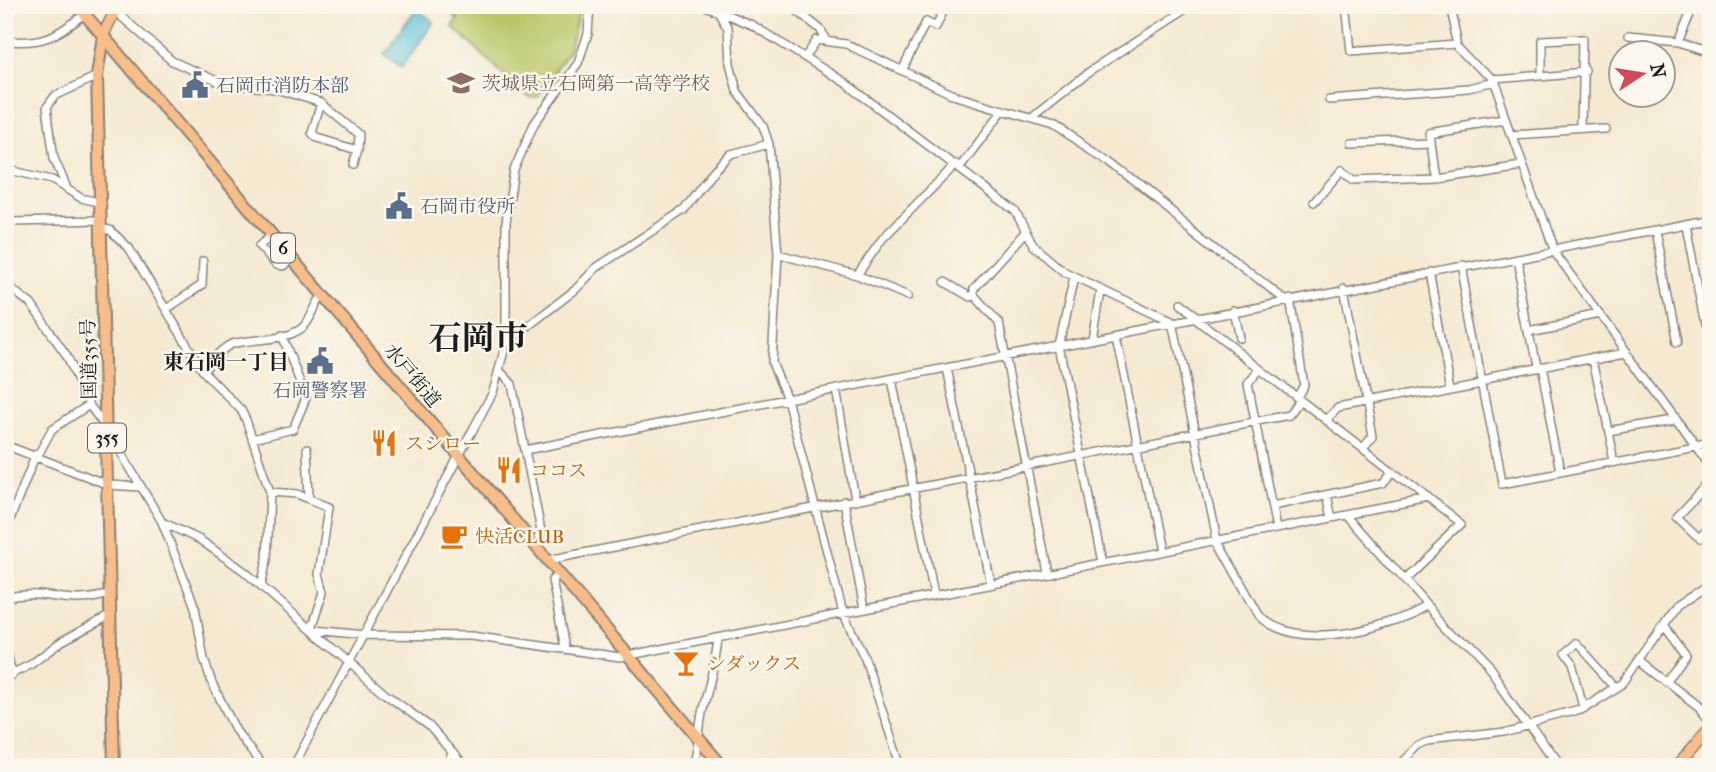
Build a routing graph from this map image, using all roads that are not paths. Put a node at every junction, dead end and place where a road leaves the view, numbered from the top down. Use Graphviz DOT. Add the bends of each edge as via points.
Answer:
graph roads {
  1 [pos="590,5"];
  2 [pos="703,5"];
  3 [pos="790,5"];
  4 [pos="947,5"];
  5 [pos="1195,5"];
  6 [pos="1346,5"];
  7 [pos="1449,5"];
  8 [pos="1694,5"];
  9 [pos="116,8"];
  10 [pos="81,10"];
  11 [pos="723,10"];
  12 [pos="103,36"];
  13 [pos="827,40"];
  14 [pos="6,41"];
  15 [pos="1457,43"];
  16 [pos="1678,43"];
  17 [pos="1711,54"];
  18 [pos="806,56"];
  19 [pos="902,71"];
  20 [pos="1587,72"];
  21 [pos="1540,74"];
  22 [pos="97,76"];
  23 [pos="1493,82"];
  24 [pos="1329,100"];
  25 [pos="321,103"];
  26 [pos="1003,110"];
  27 [pos="1033,117"];
  28 [pos="1506,120"];
  29 [pos="1583,130"];
  30 [pos="1606,130"];
  31 [pos="1512,135"];
  32 [pos="1429,140"];
  33 [pos="1352,142"];
  34 [pos="769,144"];
  35 [pos="357,150"];
  36 [pos="1521,164"];
  37 [pos="353,165"];
  38 [pos="958,166"];
  39 [pos="5,169"];
  40 [pos="1434,177"];
  41 [pos="65,186"];
  42 [pos="1314,202"];
  43 [pos="102,203"];
  44 [pos="1711,219"];
  45 [pos="12,222"];
  46 [pos="103,224"];
  47 [pos="1686,225"];
  48 [pos="1655,231"];
  49 [pos="1025,232"];
  50 [pos="272,235"];
  51 [pos="1553,251"];
  52 [pos="778,254"];
  53 [pos="1515,257"];
  54 [pos="292,259"];
  55 [pos="203,261"];
  56 [pos="1461,266"];
  57 [pos="1429,273"];
  58 [pos="857,275"];
  59 [pos="1074,277"];
  60 [pos="945,282"];
  61 [pos="5,284"];
  62 [pos="1344,288"];
  63 [pos="1100,290"];
  64 [pos="323,295"];
  65 [pos="974,295"];
  66 [pos="908,296"];
  67 [pos="1287,300"];
  68 [pos="1177,305"];
  69 [pos="168,308"];
  70 [pos="1233,310"];
  71 [pos="1601,316"];
  72 [pos="1195,318"];
  73 [pos="1172,323"];
  74 [pos="1529,330"];
  75 [pos="1116,334"];
  76 [pos="282,335"];
  77 [pos="1707,336"];
  78 [pos="1239,338"];
  79 [pos="1092,339"];
  80 [pos="1677,342"];
  81 [pos="506,344"];
  82 [pos="1059,346"];
  83 [pos="1626,352"];
  84 [pos="1006,357"];
  85 [pos="1593,358"];
  86 [pos="947,368"];
  87 [pos="1538,368"];
  88 [pos="1260,369"];
  89 [pos="203,371"];
  90 [pos="500,371"];
  91 [pos="892,379"];
  92 [pos="1482,379"];
  93 [pos="1450,385"];
  94 [pos="836,389"];
  95 [pos="1298,398"];
  96 [pos="787,399"];
  97 [pos="1366,402"];
  98 [pos="89,405"];
  99 [pos="1326,420"];
  100 [pos="1674,420"];
  101 [pos="1256,422"];
  102 [pos="107,429"];
  103 [pos="1608,431"];
  104 [pos="1197,433"];
  105 [pos="252,439"];
  106 [pos="1711,444"];
  107 [pos="5,445"];
  108 [pos="1138,445"];
  109 [pos="1695,447"];
  110 [pos="307,449"];
  111 [pos="1363,449"];
  112 [pos="525,450"];
  113 [pos="37,455"];
  114 [pos="457,455"];
  115 [pos="1082,456"];
  116 [pos="1614,462"];
  117 [pos="1024,467"];
  118 [pos="1711,467"];
  119 [pos="1393,471"];
  120 [pos="1560,472"];
  121 [pos="969,478"];
  122 [pos="1711,482"];
  123 [pos="109,485"];
  124 [pos="141,488"];
  125 [pos="912,489"];
  126 [pos="270,492"];
  127 [pos="1327,495"];
  128 [pos="309,498"];
  129 [pos="855,499"];
  130 [pos="1429,499"];
  131 [pos="844,501"];
  132 [pos="815,506"];
  133 [pos="1272,506"];
  134 [pos="1348,515"];
  135 [pos="1332,518"];
  136 [pos="162,522"];
  137 [pos="1711,527"];
  138 [pos="1276,528"];
  139 [pos="5,532"];
  140 [pos="1217,540"];
  141 [pos="535,545"];
  142 [pos="1159,551"];
  143 [pos="548,560"];
  144 [pos="1103,562"];
  145 [pos="1047,573"];
  146 [pos="560,574"];
  147 [pos="1404,580"];
  148 [pos="1711,583"];
  149 [pos="991,584"];
  150 [pos="261,586"];
  151 [pos="111,593"];
  152 [pos="934,595"];
  153 [pos="5,598"];
  154 [pos="1426,606"];
  155 [pos="864,609"];
  156 [pos="843,613"];
  157 [pos="111,615"];
  158 [pos="1665,626"];
  159 [pos="314,629"];
  160 [pos="364,635"];
  161 [pos="718,638"];
  162 [pos="5,643"];
  163 [pos="565,648"];
  164 [pos="628,655"];
  165 [pos="350,661"];
  166 [pos="1641,662"];
  167 [pos="9,676"];
  168 [pos="1668,680"];
  169 [pos="1617,687"];
  170 [pos="1583,709"];
  171 [pos="1711,723"];
  172 [pos="1529,725"];
  173 [pos="700,741"];
  174 [pos="453,752"];
  175 [pos="114,767"];
  176 [pos="263,767"];
  177 [pos="293,767"];
  178 [pos="444,767"];
  179 [pos="465,767"];
  180 [pos="693,767"];
  181 [pos="723,767"];
  182 [pos="901,767"];
  183 [pos="1398,767"];
  184 [pos="1557,767"];
  185 [pos="1676,767"];
  1 -- 81 [label="street" via="588,34 578,63 534,124 514,170 506,222"];
  2 -- 11 [label="street"];
  3 -- 13 [label="street"];
  4 -- 19 [label="street" via="936,27 926,22"];
  5 -- 27 [label="street" via="1089,72"];
  6 -- 15 [label="street" via="1351,51"];
  7 -- 15 [label="street"];
  8 -- 16 [label="street"];
  9 -- 12 [label="main road"];
  9 -- 25 [label="street" via="173,61 221,83 276,89"];
  10 -- 12 [label="highway, 水戸街道 / 6"];
  10 -- 14 [label="street" via="47,39"];
  11 -- 18 [label="street"];
  11 -- 34 [label="street" via="733,80 767,133"];
  12 -- 22 [label="highway, 国道355号 / 355"];
  12 -- 50 [label="highway, 水戸街道 / 6"];
  13 -- 18 [label="street" via="817,40"];
  13 -- 19 [label="street" via="871,54"];
  15 -- 23 [label="street"];
  16 -- 17 [label="street"];
  18 -- 38 [label="street"];
  19 -- 26 [label="street" via="956,96"];
  20 -- 21 [label="street"];
  20 -- 21 [label="street" via="1585,38 1540,41"];
  20 -- 29 [label="street"];
  21 -- 23 [label="street"];
  22 -- 41 [label="street" via="55,96 47,107 54,158"];
  22 -- 43 [label="highway, 国道355号 / 355"];
  23 -- 24 [label="street" via="1469,90"];
  23 -- 28 [label="street"];
  25 -- 35 [label="street" via="358,134"];
  25 -- 35 [label="street" via="312,133"];
  26 -- 27 [label="street"];
  26 -- 38 [label="street"];
  27 -- 67 [label="street" via="1110,162"];
  28 -- 31 [label="street"];
  28 -- 32 [label="street" via="1428,132"];
  29 -- 30 [label="street"];
  29 -- 31 [label="street"];
  31 -- 36 [label="street"];
  32 -- 33 [label="street"];
  32 -- 40 [label="street"];
  34 -- 52 [label="street"];
  34 -- 81 [label="street" via="731,154 684,210 596,268"];
  35 -- 37 [label="street"];
  36 -- 40 [label="street"];
  36 -- 51 [label="street"];
  38 -- 49 [label="street" via="1015,211"];
  38 -- 58 [label="street" via="883,239"];
  39 -- 41 [label="street"];
  40 -- 42 [label="street" via="1354,180 1342,170"];
  41 -- 43 [label="street" via="81,198"];
  43 -- 46 [label="highway, 国道355号 / 355"];
  44 -- 47 [label="street"];
  45 -- 46 [label="street"];
  46 -- 69 [label="street" via="130,248"];
  46 -- 102 [label="highway, 国道355号 / 355"];
  47 -- 48 [label="street"];
  47 -- 77 [label="street"];
  48 -- 51 [label="street"];
  48 -- 80 [label="street"];
  49 -- 59 [label="street"];
  49 -- 65 [label="street" via="974,289"];
  50 -- 54 [label="highway, 水戸街道 / 6"];
  50 -- 54 [label="street" via="259,246 276,265"];
  51 -- 53 [label="street"];
  51 -- 71 [label="street"];
  52 -- 58 [label="street"];
  52 -- 96 [label="street" via="772,363"];
  53 -- 56 [label="street"];
  53 -- 74 [label="street"];
  54 -- 64 [label="highway, 水戸街道 / 6"];
  55 -- 69 [label="street" via="202,285"];
  56 -- 57 [label="street"];
  56 -- 92 [label="street"];
  57 -- 62 [label="street"];
  57 -- 93 [label="street"];
  58 -- 66 [label="street"];
  59 -- 63 [label="street"];
  59 -- 82 [label="street"];
  60 -- 65 [label="street"];
  61 -- 98 [label="street" via="31,303 80,379"];
  62 -- 67 [label="street"];
  62 -- 97 [label="street"];
  63 -- 73 [label="street"];
  63 -- 79 [label="street"];
  64 -- 76 [label="street" via="305,326"];
  64 -- 114 [label="highway, 水戸街道 / 6"];
  65 -- 84 [label="street" via="999,323"];
  67 -- 70 [label="street"];
  67 -- 95 [label="street" via="1304,385"];
  68 -- 72 [label="street"];
  69 -- 89 [label="street"];
  70 -- 72 [label="street"];
  70 -- 78 [label="street"];
  71 -- 74 [label="street"];
  71 -- 83 [label="street"];
  72 -- 73 [label="street"];
  72 -- 88 [label="street"];
  73 -- 75 [label="street"];
  73 -- 104 [label="street"];
  74 -- 87 [label="street"];
  75 -- 79 [label="street"];
  75 -- 108 [label="street"];
  76 -- 89 [label="street" via="231,344"];
  76 -- 105 [label="street" via="306,398 293,429"];
  79 -- 82 [label="street"];
  81 -- 90 [label="street"];
  82 -- 84 [label="street"];
  82 -- 115 [label="street"];
  83 -- 85 [label="street"];
  83 -- 100 [label="street"];
  84 -- 86 [label="street"];
  84 -- 117 [label="street"];
  85 -- 87 [label="street"];
  85 -- 103 [label="street"];
  86 -- 91 [label="street"];
  86 -- 121 [label="street"];
  87 -- 92 [label="street"];
  87 -- 120 [label="street"];
  88 -- 95 [label="street"];
  88 -- 101 [label="street" via="1248,384"];
  89 -- 105 [label="street" via="240,410"];
  90 -- 112 [label="street" via="512,384"];
  90 -- 114 [label="street" via="489,401"];
  91 -- 94 [label="street"];
  91 -- 125 [label="street"];
  92 -- 93 [label="street"];
  92 -- 120 [label="street" via="1502,484"];
  93 -- 97 [label="street"];
  94 -- 96 [label="street"];
  94 -- 129 [label="street"];
  95 -- 99 [label="street"];
  95 -- 101 [label="street" via="1289,415"];
  96 -- 112 [label="street"];
  96 -- 132 [label="street"];
  97 -- 99 [label="street" via="1338,408"];
  97 -- 111 [label="street" via="1373,436"];
  98 -- 102 [label="street"];
  98 -- 113 [label="street" via="52,429"];
  99 -- 111 [label="street"];
  100 -- 103 [label="street"];
  100 -- 109 [label="street"];
  101 -- 104 [label="street"];
  101 -- 133 [label="street"];
  102 -- 123 [label="highway, 国道355号 / 355"];
  102 -- 124 [label="street"];
  103 -- 116 [label="street"];
  104 -- 108 [label="street"];
  104 -- 140 [label="street"];
  105 -- 126 [label="street"];
  106 -- 109 [label="street"];
  107 -- 113 [label="street"];
  108 -- 115 [label="street"];
  108 -- 142 [label="street"];
  109 -- 116 [label="street"];
  109 -- 118 [label="street"];
  110 -- 128 [label="street"];
  111 -- 119 [label="street"];
  112 -- 141 [label="street" via="541,531"];
  113 -- 123 [label="street"];
  113 -- 139 [label="street"];
  114 -- 141 [label="highway, 水戸街道 / 6"];
  114 -- 160 [label="street"];
  115 -- 117 [label="street"];
  115 -- 144 [label="street"];
  116 -- 120 [label="street"];
  117 -- 121 [label="street"];
  117 -- 145 [label="street"];
  119 -- 127 [label="street" via="1383,483"];
  119 -- 130 [label="street"];
  121 -- 125 [label="street"];
  121 -- 149 [label="street"];
  122 -- 137 [label="street" via="1677,518 1699,539"];
  123 -- 124 [label="street"];
  123 -- 151 [label="highway, 国道355号 / 355"];
  124 -- 136 [label="street"];
  125 -- 129 [label="street"];
  125 -- 152 [label="street"];
  126 -- 128 [label="street"];
  126 -- 150 [label="street"];
  127 -- 133 [label="street"];
  127 -- 135 [label="street"];
  128 -- 159 [label="street" via="329,507 330,513 319,574 324,592"];
  129 -- 131 [label="street"];
  130 -- 134 [label="street"];
  130 -- 147 [label="street" via="1462,525"];
  131 -- 132 [label="street"];
  131 -- 155 [label="street"];
  132 -- 143 [label="street"];
  132 -- 156 [label="street"];
  133 -- 138 [label="street"];
  134 -- 135 [label="street"];
  134 -- 147 [label="street"];
  135 -- 138 [label="street"];
  136 -- 150 [label="street" via="200,540"];
  136 -- 176 [label="street" via="195,607 204,659 216,692 236,731"];
  138 -- 140 [label="street"];
  140 -- 142 [label="street"];
  140 -- 154 [label="street" via="1259,615 1278,628 1322,636 1396,622"];
  141 -- 143 [label="highway, 水戸街道 / 6"];
  142 -- 144 [label="street"];
  143 -- 146 [label="highway, 水戸街道 / 6"];
  144 -- 145 [label="street"];
  145 -- 149 [label="street"];
  146 -- 163 [label="street" via="552,580"];
  146 -- 164 [label="highway, 水戸街道 / 6"];
  147 -- 154 [label="street"];
  148 -- 158 [label="street" via="1677,607"];
  149 -- 152 [label="street"];
  150 -- 159 [label="street"];
  151 -- 153 [label="street" via="91,601 35,593"];
  151 -- 157 [label="highway, 国道355号 / 355"];
  152 -- 155 [label="street"];
  154 -- 172 [label="street" via="1491,673"];
  155 -- 156 [label="street"];
  156 -- 161 [label="street"];
  156 -- 182 [label="street" via="865,659"];
  157 -- 167 [label="street"];
  157 -- 175 [label="highway, 国道355号 / 355"];
  158 -- 166 [label="street"];
  158 -- 168 [label="street" via="1686,654"];
  159 -- 160 [label="street"];
  159 -- 165 [label="street"];
  160 -- 163 [label="street" via="471,636"];
  160 -- 165 [label="street"];
  161 -- 164 [label="street"];
  161 -- 173 [label="street"];
  162 -- 167 [label="street"];
  163 -- 164 [label="street" via="608,657"];
  164 -- 173 [label="highway, 水戸街道 / 6"];
  165 -- 174 [label="street" via="429,726"];
  165 -- 177 [label="street"];
  166 -- 169 [label="street"];
  166 -- 171 [label="street" via="1699,707"];
  169 -- 170 [label="street"];
  169 -- 170 [label="street" via="1577,643 1563,655 1572,667"];
  170 -- 172 [label="street"];
  171 -- 185 [label="main road"];
  172 -- 183 [label="street" via="1429,741"];
  172 -- 184 [label="street"];
  173 -- 180 [label="street"];
  173 -- 181 [label="highway, 水戸街道 / 6"];
  174 -- 178 [label="street"];
  174 -- 179 [label="street"];
}
